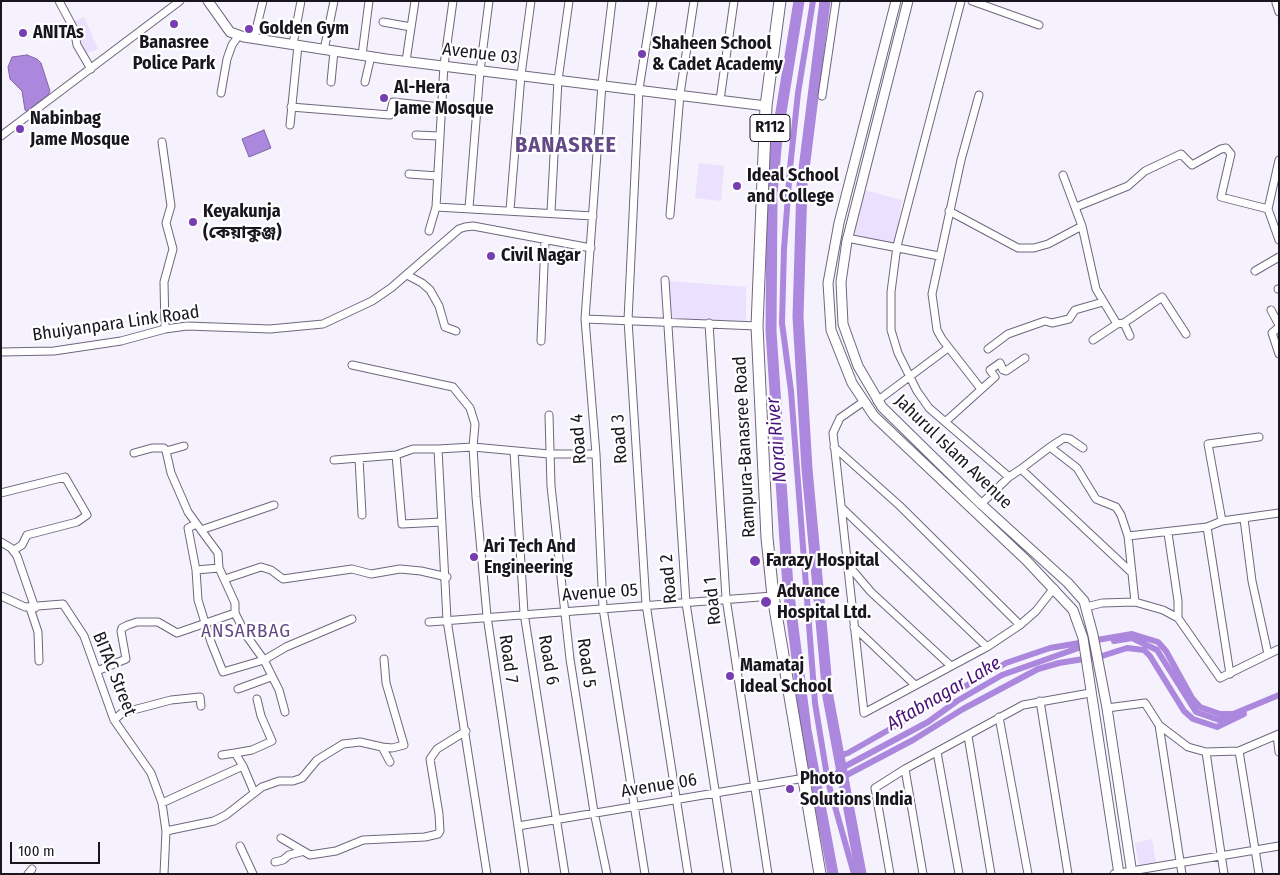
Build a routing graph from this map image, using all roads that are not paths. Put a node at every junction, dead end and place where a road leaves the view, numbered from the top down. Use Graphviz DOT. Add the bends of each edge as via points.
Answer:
graph roads {
  1 [pos="59,1"];
  2 [pos="180,1"];
  3 [pos="208,1"];
  4 [pos="263,1"];
  5 [pos="301,1"];
  6 [pos="334,1"];
  7 [pos="369,1"];
  8 [pos="415,1"];
  9 [pos="454,1"];
  10 [pos="489,1"];
  11 [pos="531,1"];
  12 [pos="569,1"];
  13 [pos="612,1"];
  14 [pos="653,1"];
  15 [pos="694,1"];
  16 [pos="734,1"];
  17 [pos="780,1"];
  18 [pos="786,1"];
  19 [pos="836,1"];
  20 [pos="896,1"];
  21 [pos="908,1"];
  22 [pos="961,1"];
  23 [pos="972,1"];
  24 [pos="1279,2"];
  25 [pos="1279,12"];
  26 [pos="383,22"];
  27 [pos="1039,25"];
  28 [pos="411,27"];
  29 [pos="239,35"];
  30 [pos="254,38"];
  31 [pos="295,45"];
  32 [pos="329,51"];
  33 [pos="366,55"];
  34 [pos="406,61"];
  35 [pos="444,65"];
  36 [pos="91,69"];
  37 [pos="480,71"];
  38 [pos="521,75"];
  39 [pos="558,80"];
  40 [pos="331,82"];
  41 [pos="365,82"];
  42 [pos="602,84"];
  43 [pos="639,89"];
  44 [pos="221,93"];
  45 [pos="680,94"];
  46 [pos="979,95"];
  47 [pos="822,96"];
  48 [pos="720,100"];
  49 [pos="440,106"];
  50 [pos="766,106"];
  51 [pos="292,107"];
  52 [pos="290,124"];
  53 [pos="416,135"];
  54 [pos="1,136"];
  55 [pos="439,136"];
  56 [pos="162,142"];
  57 [pos="1279,160"];
  58 [pos="409,174"];
  59 [pos="1064,175"];
  60 [pos="438,176"];
  61 [pos="1076,206"];
  62 [pos="436,208"];
  63 [pos="469,208"];
  64 [pos="1268,209"];
  65 [pos="510,210"];
  66 [pos="949,211"];
  67 [pos="551,212"];
  68 [pos="670,215"];
  69 [pos="593,216"];
  70 [pos="1082,226"];
  71 [pos="429,231"];
  72 [pos="847,238"];
  73 [pos="545,240"];
  74 [pos="1279,240"];
  75 [pos="591,248"];
  76 [pos="897,248"];
  77 [pos="759,255"];
  78 [pos="939,256"];
  79 [pos="1279,257"];
  80 [pos="1254,271"];
  81 [pos="406,275"];
  82 [pos="665,280"];
  83 [pos="1103,302"];
  84 [pos="1271,310"];
  85 [pos="585,319"];
  86 [pos="628,320"];
  87 [pos="667,322"];
  88 [pos="709,323"];
  89 [pos="1120,324"];
  90 [pos="757,326"];
  91 [pos="1279,326"];
  92 [pos="165,329"];
  93 [pos="456,331"];
  94 [pos="1186,334"];
  95 [pos="1130,336"];
  96 [pos="1093,340"];
  97 [pos="541,341"];
  98 [pos="948,348"];
  99 [pos="988,349"];
  100 [pos="1,352"];
  101 [pos="1279,354"];
  102 [pos="1025,358"];
  103 [pos="352,365"];
  104 [pos="910,376"];
  105 [pos="981,389"];
  106 [pos="877,401"];
  107 [pos="863,402"];
  108 [pos="549,415"];
  109 [pos="945,422"];
  110 [pos="1259,437"];
  111 [pos="184,446"];
  112 [pos="473,447"];
  113 [pos="834,447"];
  114 [pos="1050,447"];
  115 [pos="1083,448"];
  116 [pos="166,451"];
  117 [pos="438,451"];
  118 [pos="514,451"];
  119 [pos="134,453"];
  120 [pos="549,454"];
  121 [pos="596,454"];
  122 [pos="396,455"];
  123 [pos="359,458"];
  124 [pos="334,460"];
  125 [pos="1021,469"];
  126 [pos="1009,477"];
  127 [pos="1,493"];
  128 [pos="981,504"];
  129 [pos="274,505"];
  130 [pos="842,508"];
  131 [pos="1279,513"];
  132 [pos="362,515"];
  133 [pos="1244,518"];
  134 [pos="1222,521"];
  135 [pos="442,522"];
  136 [pos="199,527"];
  137 [pos="1207,527"];
  138 [pos="1168,533"];
  139 [pos="1128,536"];
  140 [pos="1,542"];
  141 [pos="14,550"];
  142 [pos="848,566"];
  143 [pos="220,568"];
  144 [pos="196,570"];
  145 [pos="1132,572"];
  146 [pos="447,577"];
  147 [pos="225,579"];
  148 [pos="1054,588"];
  149 [pos="1,596"];
  150 [pos="773,596"];
  151 [pos="726,598"];
  152 [pos="686,602"];
  153 [pos="1135,602"];
  154 [pos="646,604"];
  155 [pos="1086,607"];
  156 [pos="33,608"];
  157 [pos="603,608"];
  158 [pos="564,611"];
  159 [pos="235,612"];
  160 [pos="524,613"];
  161 [pos="487,616"];
  162 [pos="1178,618"];
  163 [pos="352,620"];
  164 [pos="447,620"];
  165 [pos="429,622"];
  166 [pos="205,623"];
  167 [pos="1020,625"];
  168 [pos="854,626"];
  169 [pos="987,647"];
  170 [pos="1279,649"];
  171 [pos="1268,654"];
  172 [pos="384,658"];
  173 [pos="264,660"];
  174 [pos="39,661"];
  175 [pos="951,666"];
  176 [pos="97,671"];
  177 [pos="1230,674"];
  178 [pos="271,677"];
  179 [pos="915,685"];
  180 [pos="238,689"];
  181 [pos="1090,693"];
  182 [pos="257,699"];
  183 [pos="1040,701"];
  184 [pos="201,706"];
  185 [pos="1106,708"];
  186 [pos="285,712"];
  187 [pos="999,716"];
  188 [pos="114,720"];
  189 [pos="1159,725"];
  190 [pos="466,731"];
  191 [pos="1278,735"];
  192 [pos="968,736"];
  193 [pos="382,746"];
  194 [pos="1239,751"];
  195 [pos="938,752"];
  196 [pos="1206,752"];
  197 [pos="1279,752"];
  198 [pos="235,753"];
  199 [pos="222,755"];
  200 [pos="390,762"];
  201 [pos="242,766"];
  202 [pos="905,769"];
  203 [pos="805,778"];
  204 [pos="755,787"];
  205 [pos="254,792"];
  206 [pos="716,792"];
  207 [pos="676,799"];
  208 [pos="162,803"];
  209 [pos="633,806"];
  210 [pos="594,812"];
  211 [pos="555,820"];
  212 [pos="518,826"];
  213 [pos="166,831"];
  214 [pos="281,838"];
  215 [pos="240,846"];
  216 [pos="1279,846"];
  217 [pos="1255,850"];
  218 [pos="301,852"];
  219 [pos="1222,856"];
  220 [pos="276,862"];
  221 [pos="1180,862"];
  222 [pos="1132,872"];
  223 [pos="1117,873"];
  224 [pos="164,874"];
  225 [pos="253,874"];
  226 [pos="487,874"];
  227 [pos="525,874"];
  228 [pos="565,874"];
  229 [pos="607,874"];
  230 [pos="645,874"];
  231 [pos="688,874"];
  232 [pos="728,874"];
  233 [pos="768,874"];
  234 [pos="820,874"];
  235 [pos="890,874"];
  236 [pos="923,874"];
  237 [pos="959,874"];
  238 [pos="991,874"];
  239 [pos="1028,874"];
  240 [pos="1068,874"];
  241 [pos="1182,874"];
  242 [pos="1224,874"];
  243 [pos="1259,874"];
  1 -- 36 [label="street" via="74,29 77,46"];
  2 -- 36 [label="street"];
  3 -- 29 [label="street, Avenue 03" via="230,32"];
  4 -- 30 [label="street"];
  5 -- 31 [label="street"];
  6 -- 32 [label="street"];
  7 -- 33 [label="street"];
  8 -- 28 [label="street"];
  9 -- 35 [label="street"];
  10 -- 37 [label="street"];
  11 -- 38 [label="street"];
  12 -- 39 [label="street"];
  13 -- 42 [label="street, Road 4"];
  14 -- 43 [label="street, Road 3"];
  15 -- 45 [label="street"];
  16 -- 48 [label="street"];
  17 -- 50 [label="main road, Rampura-Banasree Road / R112"];
  18 -- 77 [label="main road, Rampura-Banasree Road / R112" via="774,84"];
  19 -- 47 [label="street"];
  20 -- 107 [label="street, Jahurul Islam Avenue" via="848,183 828,283 831,330 846,370"];
  21 -- 72 [label="street, Jahurul Islam Avenue"];
  22 -- 76 [label="street"];
  23 -- 27 [label="street"];
  24 -- 25 [label="street" via="1276,3"];
  26 -- 28 [label="street"];
  28 -- 34 [label="street"];
  29 -- 30 [label="street, Avenue 03"];
  29 -- 44 [label="street" via="227,59"];
  30 -- 31 [label="street, Avenue 03"];
  31 -- 32 [label="street, Avenue 03"];
  31 -- 51 [label="street"];
  32 -- 33 [label="street, Avenue 03"];
  32 -- 40 [label="street"];
  33 -- 34 [label="street, Avenue 03"];
  33 -- 41 [label="street"];
  34 -- 35 [label="street, Avenue 03"];
  35 -- 37 [label="street, Avenue 03"];
  35 -- 49 [label="street"];
  36 -- 54 [label="street"];
  37 -- 38 [label="street, Avenue 03"];
  37 -- 63 [label="street"];
  38 -- 39 [label="street, Avenue 03"];
  38 -- 65 [label="street"];
  39 -- 42 [label="street, Avenue 03"];
  39 -- 67 [label="street"];
  42 -- 43 [label="street, Avenue 03"];
  42 -- 69 [label="street, Road 4"];
  43 -- 45 [label="street, Avenue 03"];
  43 -- 86 [label="street, Road 3"];
  45 -- 48 [label="street, Avenue 03"];
  45 -- 68 [label="street"];
  46 -- 66 [label="street"];
  48 -- 50 [label="street, Avenue 03"];
  49 -- 51 [label="street" via="393,102 390,115"];
  49 -- 55 [label="street"];
  50 -- 77 [label="main road, Rampura-Banasree Road / R112"];
  51 -- 52 [label="street"];
  53 -- 55 [label="street"];
  55 -- 60 [label="street"];
  56 -- 92 [label="street" via="171,206 166,223 173,249 164,282"];
  57 -- 64 [label="street"];
  58 -- 60 [label="street"];
  59 -- 61 [label="street"];
  60 -- 62 [label="street"];
  61 -- 64 [label="street" via="1128,186 1146,171 1181,154 1192,165 1226,148 1231,154 1221,197"];
  61 -- 70 [label="street"];
  62 -- 63 [label="street"];
  62 -- 71 [label="street"];
  63 -- 65 [label="street"];
  64 -- 74 [label="street"];
  65 -- 67 [label="street"];
  66 -- 70 [label="street" via="1018,248 1048,244"];
  66 -- 78 [label="street"];
  67 -- 69 [label="street"];
  69 -- 75 [label="street, Road 4"];
  70 -- 83 [label="street" via="1096,289"];
  72 -- 76 [label="street"];
  72 -- 106 [label="street, Jahurul Islam Avenue" via="841,282 843,324 854,359"];
  73 -- 75 [label="street, Bhuiyanpara Link Road"];
  73 -- 81 [label="street, Bhuiyanpara Link Road" via="464,227"];
  73 -- 97 [label="street"];
  75 -- 85 [label="street, Road 4"];
  76 -- 78 [label="street"];
  76 -- 104 [label="street" via="891,292 891,330"];
  77 -- 90 [label="main road, Rampura-Banasree Road / R112"];
  78 -- 98 [label="street" via="932,294 937,330"];
  79 -- 80 [label="street"];
  81 -- 92 [label="street, Bhuiyanpara Link Road" via="372,301 323,324 270,329 198,325"];
  81 -- 93 [label="street" via="430,290 445,327"];
  82 -- 87 [label="street, Road 2"];
  83 -- 89 [label="street"];
  83 -- 99 [label="street" via="1075,310 1069,319 1052,323 1045,321 1008,334"];
  84 -- 91 [label="street"];
  85 -- 86 [label="street"];
  85 -- 121 [label="street, Road 4"];
  86 -- 87 [label="street"];
  86 -- 154 [label="street, Road 3"];
  87 -- 88 [label="street"];
  87 -- 152 [label="street, Road 2"];
  88 -- 90 [label="street"];
  88 -- 151 [label="street, Road 1"];
  89 -- 94 [label="street" via="1162,297"];
  89 -- 95 [label="street"];
  89 -- 96 [label="street"];
  90 -- 150 [label="main road, Rampura-Banasree Road / R112" via="767,538"];
  91 -- 101 [label="street" via="1272,332"];
  92 -- 100 [label="street, Bhuiyanpara Link Road" via="121,341 54,351"];
  98 -- 104 [label="street"];
  98 -- 105 [label="street"];
  102 -- 105 [label="street" via="1006,371 999,363 990,370 995,377"];
  103 -- 112 [label="street, Road 7" via="453,387 470,408 474,424"];
  104 -- 106 [label="street"];
  104 -- 109 [label="street" via="929,408"];
  105 -- 109 [label="street"];
  106 -- 128 [label="street, Jahurul Islam Avenue"];
  107 -- 113 [label="street" via="837,421 833,433"];
  107 -- 148 [label="street, Jahurul Islam Avenue"];
  108 -- 120 [label="street, Road 5"];
  109 -- 126 [label="street"];
  110 -- 134 [label="street" via="1208,444"];
  111 -- 116 [label="street"];
  112 -- 117 [label="street"];
  112 -- 118 [label="street"];
  112 -- 161 [label="street, Road 7"];
  113 -- 130 [label="street"];
  113 -- 167 [label="street" via="900,506"];
  114 -- 115 [label="street" via="1064,438"];
  114 -- 125 [label="street"];
  114 -- 139 [label="street" via="1077,468 1096,499 1116,507"];
  116 -- 119 [label="street" via="164,448 152,448"];
  116 -- 136 [label="street" via="171,473 188,512"];
  117 -- 122 [label="street" via="413,449"];
  117 -- 135 [label="street"];
  118 -- 120 [label="street"];
  118 -- 160 [label="street, Road 6"];
  120 -- 121 [label="street"];
  120 -- 158 [label="street, Road 5"];
  121 -- 157 [label="street, Road 4"];
  122 -- 123 [label="street"];
  122 -- 135 [label="street" via="402,524"];
  123 -- 124 [label="street"];
  123 -- 132 [label="street"];
  125 -- 126 [label="street"];
  125 -- 145 [label="street"];
  126 -- 128 [label="street"];
  127 -- 141 [label="street" via="65,477 87,514 77,522 27,535 22,545"];
  128 -- 155 [label="street, Jahurul Islam Avenue" via="1068,583"];
  129 -- 136 [label="street"];
  130 -- 142 [label="street"];
  130 -- 169 [label="street"];
  131 -- 133 [label="street"];
  133 -- 134 [label="street"];
  133 -- 171 [label="street" via="1252,581"];
  134 -- 137 [label="street"];
  135 -- 146 [label="street"];
  136 -- 143 [label="street" via="218,553"];
  136 -- 144 [label="street" via="188,528"];
  137 -- 138 [label="street"];
  137 -- 177 [label="street"];
  138 -- 139 [label="street"];
  138 -- 162 [label="street"];
  139 -- 145 [label="street"];
  140 -- 141 [label="street"];
  141 -- 156 [label="street"];
  142 -- 168 [label="street"];
  142 -- 175 [label="street" via="870,592"];
  143 -- 144 [label="street"];
  143 -- 147 [label="street"];
  144 -- 166 [label="street" via="198,600"];
  145 -- 153 [label="street"];
  146 -- 147 [label="street" via="400,569 372,574 352,570 283,579 261,567"];
  146 -- 164 [label="street"];
  147 -- 159 [label="street" via="235,603"];
  148 -- 167 [label="street"];
  148 -- 181 [label="street, Jahurul Islam Avenue" via="1073,610 1083,638"];
  149 -- 156 [label="street, BITAC Street"];
  150 -- 151 [label="street, Avenue 05"];
  150 -- 203 [label="main road, Rampura-Banasree Road / R112"];
  151 -- 152 [label="street, Avenue 05"];
  151 -- 204 [label="street, Road 1"];
  152 -- 154 [label="street, Avenue 05"];
  152 -- 206 [label="street, Road 2"];
  153 -- 155 [label="street"];
  153 -- 162 [label="street"];
  154 -- 157 [label="street, Avenue 05"];
  154 -- 207 [label="street, Road 3"];
  155 -- 185 [label="street, Jahurul Islam Avenue"];
  156 -- 174 [label="street"];
  156 -- 176 [label="street, BITAC Street" via="63,604 84,636"];
  157 -- 158 [label="street, Avenue 05"];
  157 -- 209 [label="street, Road 4"];
  158 -- 160 [label="street, Avenue 05"];
  158 -- 210 [label="street, Road 5"];
  159 -- 166 [label="street"];
  159 -- 173 [label="street"];
  160 -- 161 [label="street, Avenue 05"];
  160 -- 211 [label="street, Road 6" via="540,701"];
  161 -- 164 [label="street, Avenue 05"];
  161 -- 212 [label="street, Road 7"];
  162 -- 177 [label="street" via="1216,674 1224,678"];
  163 -- 173 [label="street" via="286,647"];
  164 -- 165 [label="street, Avenue 05"];
  164 -- 190 [label="street"];
  166 -- 173 [label="street" via="223,672"];
  166 -- 176 [label="street" via="177,632 158,622 128,625 121,631 126,659"];
  167 -- 169 [label="street"];
  168 -- 179 [label="street"];
  168 -- 179 [label="street" via="864,713"];
  169 -- 175 [label="street"];
  170 -- 171 [label="street"];
  171 -- 177 [label="street"];
  172 -- 193 [label="street" via="386,682 404,745"];
  173 -- 178 [label="street"];
  175 -- 179 [label="street"];
  176 -- 188 [label="street, BITAC Street"];
  178 -- 180 [label="street"];
  178 -- 186 [label="street" via="279,690"];
  181 -- 183 [label="street"];
  181 -- 223 [label="street, Jahurul Islam Avenue"];
  182 -- 198 [label="street" via="272,741"];
  183 -- 187 [label="street"];
  183 -- 240 [label="street"];
  184 -- 188 [label="street" via="200,696 171,700 122,713"];
  185 -- 189 [label="street" via="1145,703"];
  185 -- 222 [label="street, Jahurul Islam Avenue"];
  187 -- 192 [label="street"];
  187 -- 239 [label="street"];
  188 -- 208 [label="street, BITAC Street" via="151,773"];
  189 -- 196 [label="street" via="1188,747"];
  189 -- 221 [label="street"];
  190 -- 218 [label="street" via="437,749 430,760 439,814 438,834 363,840 323,855"];
  190 -- 226 [label="street"];
  191 -- 194 [label="street"];
  191 -- 197 [label="street"];
  192 -- 195 [label="street"];
  192 -- 238 [label="street"];
  193 -- 200 [label="street"];
  193 -- 205 [label="street" via="360,742 344,744 317,760 302,778 275,782"];
  194 -- 196 [label="street"];
  194 -- 217 [label="street"];
  195 -- 202 [label="street"];
  195 -- 237 [label="street"];
  196 -- 219 [label="street"];
  198 -- 199 [label="street"];
  198 -- 201 [label="street"];
  201 -- 205 [label="street"];
  201 -- 208 [label="street"];
  202 -- 235 [label="street" via="876,788"];
  202 -- 236 [label="street"];
  203 -- 204 [label="street, Avenue 06"];
  203 -- 234 [label="main road, Rampura-Banasree Road / R112"];
  204 -- 206 [label="street, Avenue 06"];
  204 -- 233 [label="street, Road 1"];
  205 -- 213 [label="street" via="214,821"];
  206 -- 207 [label="street, Avenue 06"];
  206 -- 232 [label="street, Road 2"];
  207 -- 209 [label="street, Avenue 06"];
  207 -- 231 [label="street, Road 3"];
  208 -- 213 [label="street, BITAC Street"];
  209 -- 210 [label="street, Avenue 06"];
  209 -- 230 [label="street, Road 4"];
  210 -- 211 [label="street, Avenue 06"];
  210 -- 229 [label="street, Road 5"];
  211 -- 212 [label="street, Avenue 06"];
  211 -- 228 [label="street, Road 6"];
  212 -- 227 [label="street, Road 7"];
  213 -- 224 [label="street, BITAC Street"];
  214 -- 218 [label="street"];
  215 -- 225 [label="street"];
  216 -- 217 [label="street"];
  217 -- 219 [label="street"];
  217 -- 243 [label="street"];
  218 -- 220 [label="street"];
  219 -- 221 [label="street"];
  219 -- 242 [label="street"];
  221 -- 222 [label="street"];
  221 -- 241 [label="street"];
  222 -- 223 [label="street"];
}
